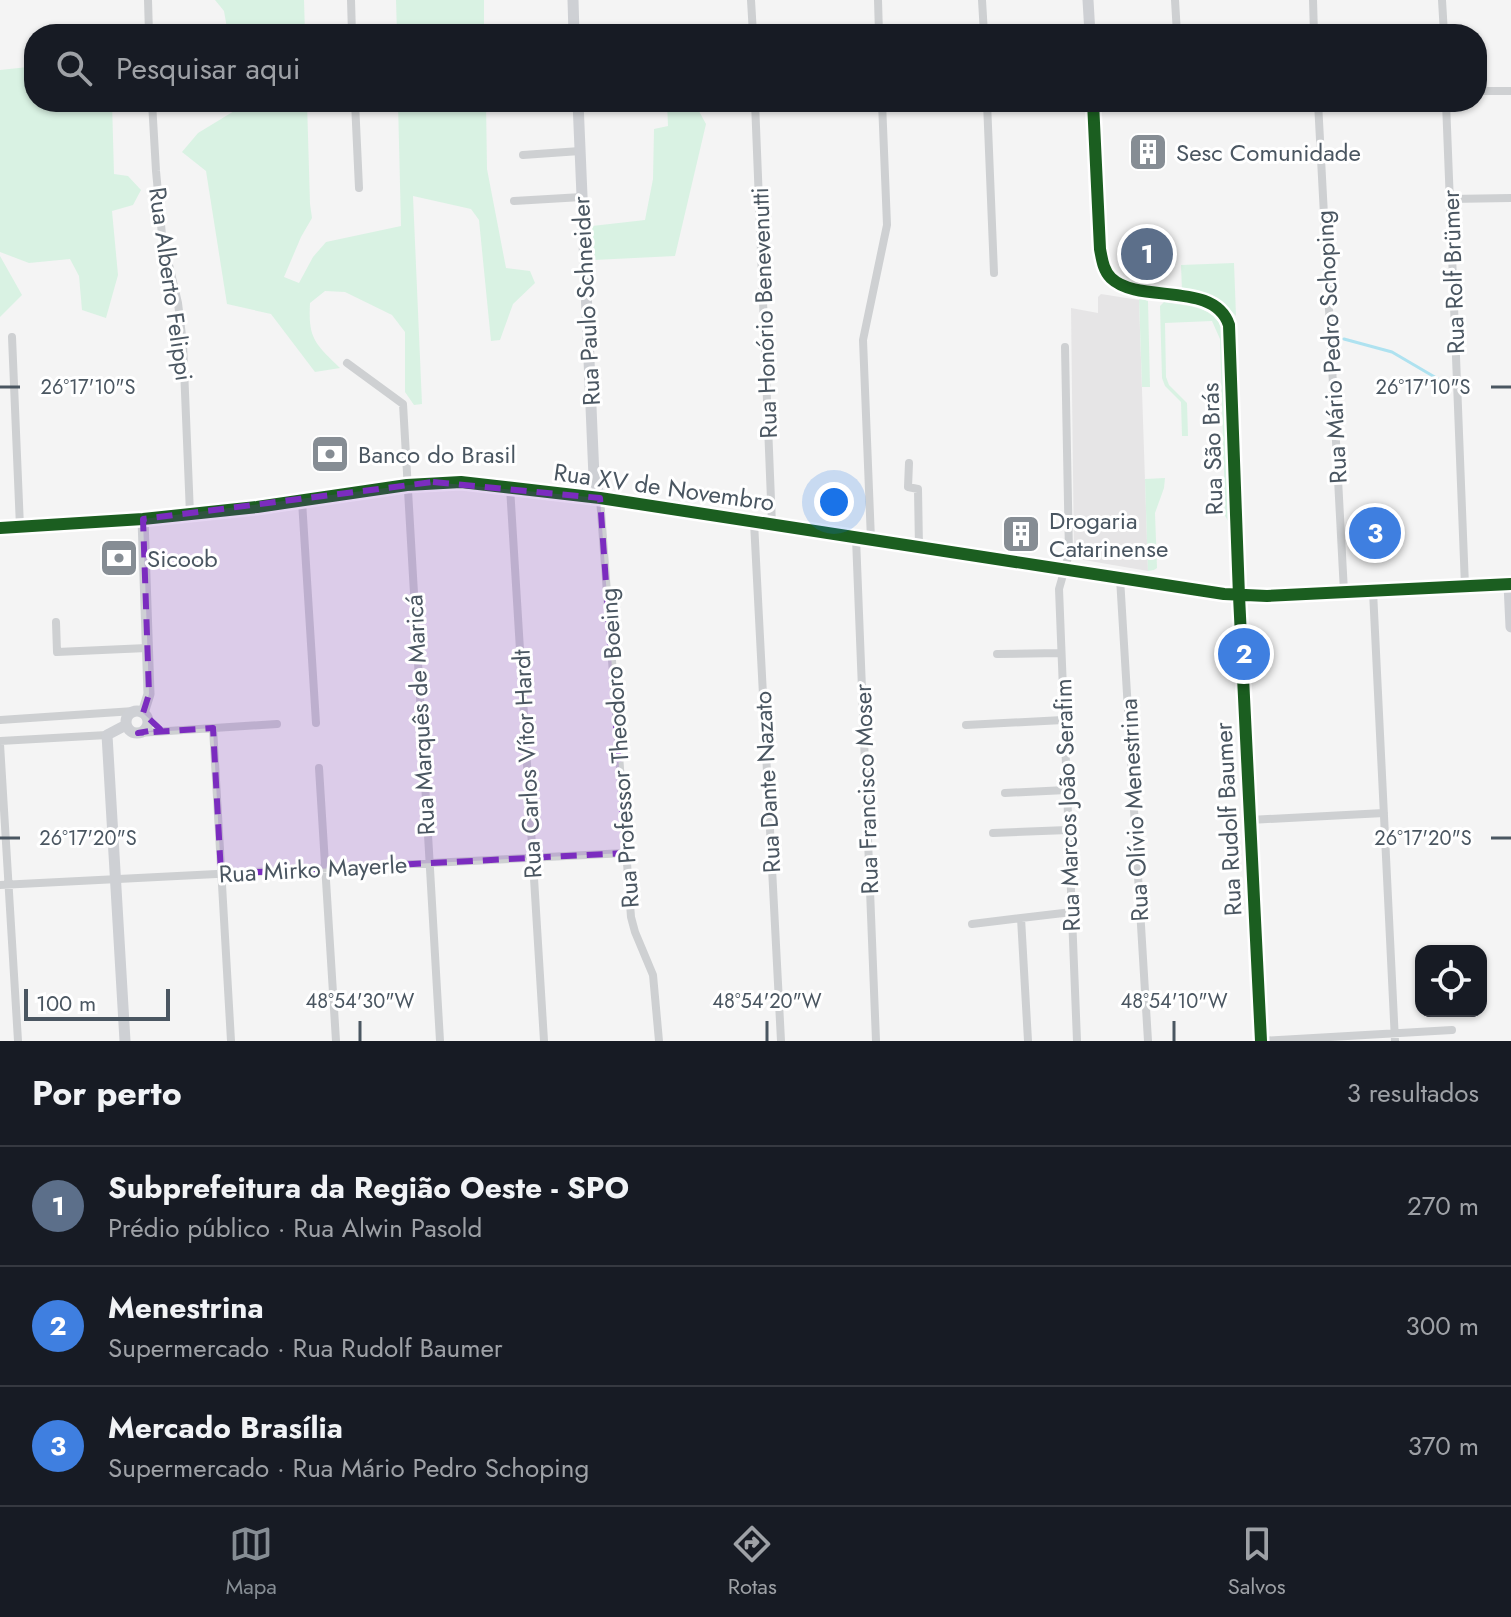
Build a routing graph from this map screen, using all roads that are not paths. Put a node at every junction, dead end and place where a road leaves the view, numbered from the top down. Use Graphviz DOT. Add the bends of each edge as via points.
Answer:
graph roads {
  1 [pos="148,0"];
  2 [pos="351,0"];
  3 [pos="573,0"];
  4 [pos="751,0"];
  5 [pos="878,0"];
  6 [pos="982,0"];
  7 [pos="1088,0"];
  8 [pos="1175,0"];
  9 [pos="1313,0"];
  10 [pos="1442,0"];
  11 [pos="149,24"];
  12 [pos="352,24"];
  13 [pos="574,24"];
  14 [pos="752,24"];
  15 [pos="879,24"];
  16 [pos="983,24"];
  17 [pos="1089,24"];
  18 [pos="1176,24"];
  19 [pos="1314,24"];
  20 [pos="1443,24"];
  21 [pos="1487,91"];
  22 [pos="1511,91"];
  23 [pos="153,112"];
  24 [pos="355,112"];
  25 [pos="578,112"];
  26 [pos="755,112"];
  27 [pos="882,112"];
  28 [pos="987,112"];
  29 [pos="1093,112"];
  30 [pos="1319,112"];
  31 [pos="1446,112"];
  32 [pos="580,151"];
  33 [pos="523,155"];
  34 [pos="359,188"];
  35 [pos="582,197"];
  36 [pos="1511,198"];
  37 [pos="1450,199"];
  38 [pos="514,201"];
  39 [pos="994,273"];
  40 [pos="12,337"];
  41 [pos="1065,347"];
  42 [pos="347,363"];
  43 [pos="909,463"];
  44 [pos="407,485"];
  45 [pos="510,487"];
  46 [pos="600,498"];
  47 [pos="302,501"];
  48 [pos="190,514"];
  49 [pos="143,519"];
  50 [pos="754,522"];
  51 [pos="772,525"];
  52 [pos="20,527"];
  53 [pos="0,528"];
  54 [pos="856,538"];
  55 [pos="871,540"];
  56 [pos="919,548"];
  57 [pos="1065,570"];
  58 [pos="1120,578"];
  59 [pos="1510,584"];
  60 [pos="1465,586"];
  61 [pos="1373,591"];
  62 [pos="1344,592"];
  63 [pos="1239,596"];
  64 [pos="56,622"];
  65 [pos="1511,627"];
  66 [pos="147,648"];
  67 [pos="1060,653"];
  68 [pos="997,654"];
  69 [pos="139,712"];
  70 [pos="0,720"];
  71 [pos="1063,720"];
  72 [pos="316,723"];
  73 [pos="277,724"];
  74 [pos="126,725"];
  75 [pos="966,725"];
  76 [pos="213,728"];
  77 [pos="138,733"];
  78 [pos="107,735"];
  79 [pos="0,743"];
  80 [pos="319,768"];
  81 [pos="1066,790"];
  82 [pos="1005,793"];
  83 [pos="1384,813"];
  84 [pos="1250,820"];
  85 [pos="1068,830"];
  86 [pos="993,833"];
  87 [pos="625,853"];
  88 [pos="533,858"];
  89 [pos="429,863"];
  90 [pos="325,868"];
  91 [pos="221,874"];
  92 [pos="115,879"];
  93 [pos="4,885"];
  94 [pos="1072,912"];
  95 [pos="1021,918"];
  96 [pos="972,924"];
  97 [pos="1452,1030"];
  98 [pos="1395,1037"];
  99 [pos="18,1041"];
  100 [pos="125,1041"];
  101 [pos="231,1041"];
  102 [pos="336,1041"];
  103 [pos="440,1041"];
  104 [pos="544,1041"];
  105 [pos="659,1041"];
  106 [pos="781,1041"];
  107 [pos="876,1041"];
  108 [pos="1028,1041"];
  109 [pos="1077,1041"];
  110 [pos="1148,1041"];
  111 [pos="1261,1041"];
  1 -- 11 [label="street"];
  2 -- 12 [label="street"];
  3 -- 13 [label="street"];
  4 -- 14 [label="street"];
  5 -- 15 [label="street"];
  6 -- 16 [label="street"];
  7 -- 17 [label="street"];
  8 -- 18 [label="street"];
  9 -- 19 [label="street"];
  10 -- 20 [label="street"];
  21 -- 22 [label="street"];
  23 -- 48 [label="street, Rua Alberto Felippi" via="162,235 183,344"];
  24 -- 34 [label="street"];
  25 -- 32 [label="street, Rua Paulo Schneider"];
  26 -- 51 [label="street, Rua Honório Benevenutti"];
  27 -- 55 [label="street" via="887,225 863,340"];
  28 -- 39 [label="street"];
  29 -- 63 [label="street, Rua São Brás" via="1105,270 1127,286 1201,300 1226,317"];
  30 -- 62 [label="street, Rua Mário Pedro Schoping"];
  31 -- 37 [label="street, Rua Rolf Brümer"];
  32 -- 33 [label="street"];
  32 -- 35 [label="street, Rua Paulo Schneider"];
  35 -- 38 [label="street"];
  35 -- 46 [label="street, Rua Paulo Schneider" via="594,477"];
  36 -- 37 [label="street"];
  37 -- 60 [label="street, Rua Rolf Brümer"];
  40 -- 52 [label="street"];
  41 -- 57 [label="street, Rua Marcos João Serafim"];
  42 -- 44 [label="street, Rua Marquês de Maricá" via="403,404"];
  43 -- 56 [label="street" via="908,487 918,489"];
  44 -- 45 [label="main road, Rua XV de Novembro"];
  44 -- 47 [label="main road, Rua XV de Novembro"];
  44 -- 89 [label="street, Rua Marquês de Maricá"];
  45 -- 46 [label="main road, Rua XV de Novembro"];
  45 -- 88 [label="street, Rua Carlos Vítor Hardt"];
  46 -- 50 [label="main road, Rua XV de Novembro"];
  46 -- 87 [label="street, Rua Professor Theodoro Boeing"];
  47 -- 48 [label="main road, Rua XV de Novembro"];
  47 -- 72 [label="street"];
  48 -- 49 [label="main road, Rua XV de Novembro"];
  49 -- 52 [label="main road, Rua XV de Novembro"];
  49 -- 66 [label="street"];
  50 -- 51 [label="main road, Rua XV de Novembro"];
  50 -- 106 [label="street, Rua Dante Nazato"];
  51 -- 54 [label="main road, Rua XV de Novembro"];
  52 -- 53 [label="main road, Rua XV de Novembro"];
  54 -- 55 [label="main road, Rua XV de Novembro"];
  54 -- 107 [label="street, Rua Francisco Moser"];
  55 -- 56 [label="main road, Rua XV de Novembro"];
  56 -- 57 [label="main road, Rua XV de Novembro"];
  57 -- 58 [label="main road, Rua XV de Novembro"];
  57 -- 67 [label="street, Rua Marcos João Serafim" via="1059,589"];
  58 -- 63 [label="main road, Rua XV de Novembro"];
  58 -- 110 [label="street, Rua Olívio Menestrina"];
  59 -- 60 [label="main road, Rua XV de Novembro"];
  59 -- 65 [label="street"];
  60 -- 61 [label="main road, Rua XV de Novembro"];
  61 -- 62 [label="main road, Rua XV de Novembro"];
  61 -- 83 [label="street"];
  62 -- 63 [label="main road, Rua XV de Novembro"];
  63 -- 84 [label="street, Rua Rudolf Baumer"];
  64 -- 66 [label="street" via="57,652"];
  66 -- 69 [label="street" via="149,694"];
  67 -- 68 [label="street"];
  67 -- 71 [label="street, Rua Marcos João Serafim"];
  69 -- 70 [label="street"];
  69 -- 74 [label="street" via="126,718"];
  69 -- 77 [label="street" via="147,725"];
  71 -- 75 [label="street"];
  71 -- 81 [label="street, Rua Marcos João Serafim"];
  73 -- 76 [label="street"];
  74 -- 77 [label="street"];
  74 -- 78 [label="street"];
  76 -- 77 [label="street"];
  76 -- 91 [label="street"];
  78 -- 79 [label="street"];
  78 -- 92 [label="street"];
  79 -- 93 [label="street"];
  80 -- 90 [label="street"];
  81 -- 82 [label="street"];
  81 -- 85 [label="street, Rua Marcos João Serafim"];
  83 -- 84 [label="street"];
  83 -- 98 [label="street"];
  84 -- 111 [label="street, Rua Rudolf Baumer"];
  85 -- 86 [label="street"];
  85 -- 94 [label="street, Rua Marcos João Serafim"];
  87 -- 88 [label="street, Rua Mirko Mayerle"];
  87 -- 105 [label="street, Rua Professor Theodoro Boeing" via="633,926 655,984"];
  88 -- 89 [label="street, Rua Mirko Mayerle"];
  88 -- 104 [label="street, Rua Carlos Vítor Hardt"];
  89 -- 90 [label="street, Rua Mirko Mayerle"];
  89 -- 103 [label="street, Rua Marquês de Maricá"];
  90 -- 91 [label="street, Rua Mirko Mayerle"];
  90 -- 102 [label="street"];
  91 -- 92 [label="street, Rua Mirko Mayerle"];
  91 -- 101 [label="street"];
  92 -- 93 [label="street, Rua Mirko Mayerle"];
  92 -- 100 [label="street"];
  93 -- 99 [label="street"];
  94 -- 95 [label="street"];
  94 -- 109 [label="street, Rua Marcos João Serafim"];
  95 -- 96 [label="street"];
  95 -- 108 [label="street"];
  97 -- 98 [label="street"];
  98 -- 111 [label="street"];
}
